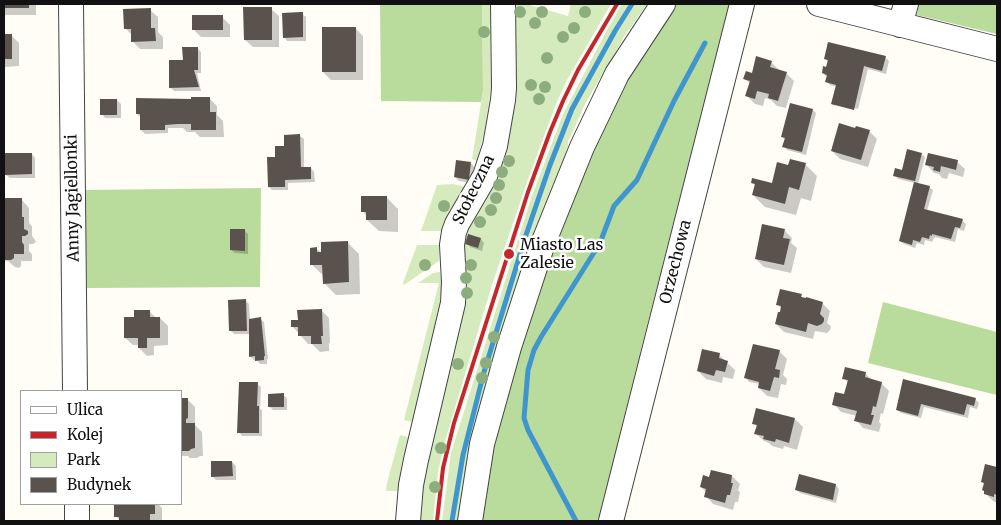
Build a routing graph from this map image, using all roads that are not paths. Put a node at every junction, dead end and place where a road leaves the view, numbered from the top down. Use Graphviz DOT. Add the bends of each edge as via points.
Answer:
graph roads {
  1 [pos="71,4"];
  2 [pos="503,4"];
  3 [pos="663,4"];
  4 [pos="742,4"];
  5 [pos="819,4"];
  6 [pos="903,14"];
  7 [pos="997,49"];
  8 [pos="75,390"];
  9 [pos="77,505"];
  10 [pos="77,521"];
  11 [pos="408,521"];
  12 [pos="470,521"];
  13 [pos="611,521"];
  1 -- 8 [label="street, Anny Jagiellonki"];
  2 -- 11 [label="street, Stołeczna" via="504,88 497,137 484,176 454,232 453,303 416,460"];
  3 -- 12 [label="street" via="617,74 582,147 542,246 482,444"];
  4 -- 13 [label="street, Orzechowa"];
  5 -- 6 [label="street"];
  6 -- 7 [label="street"];
  9 -- 10 [label="street"];
}
